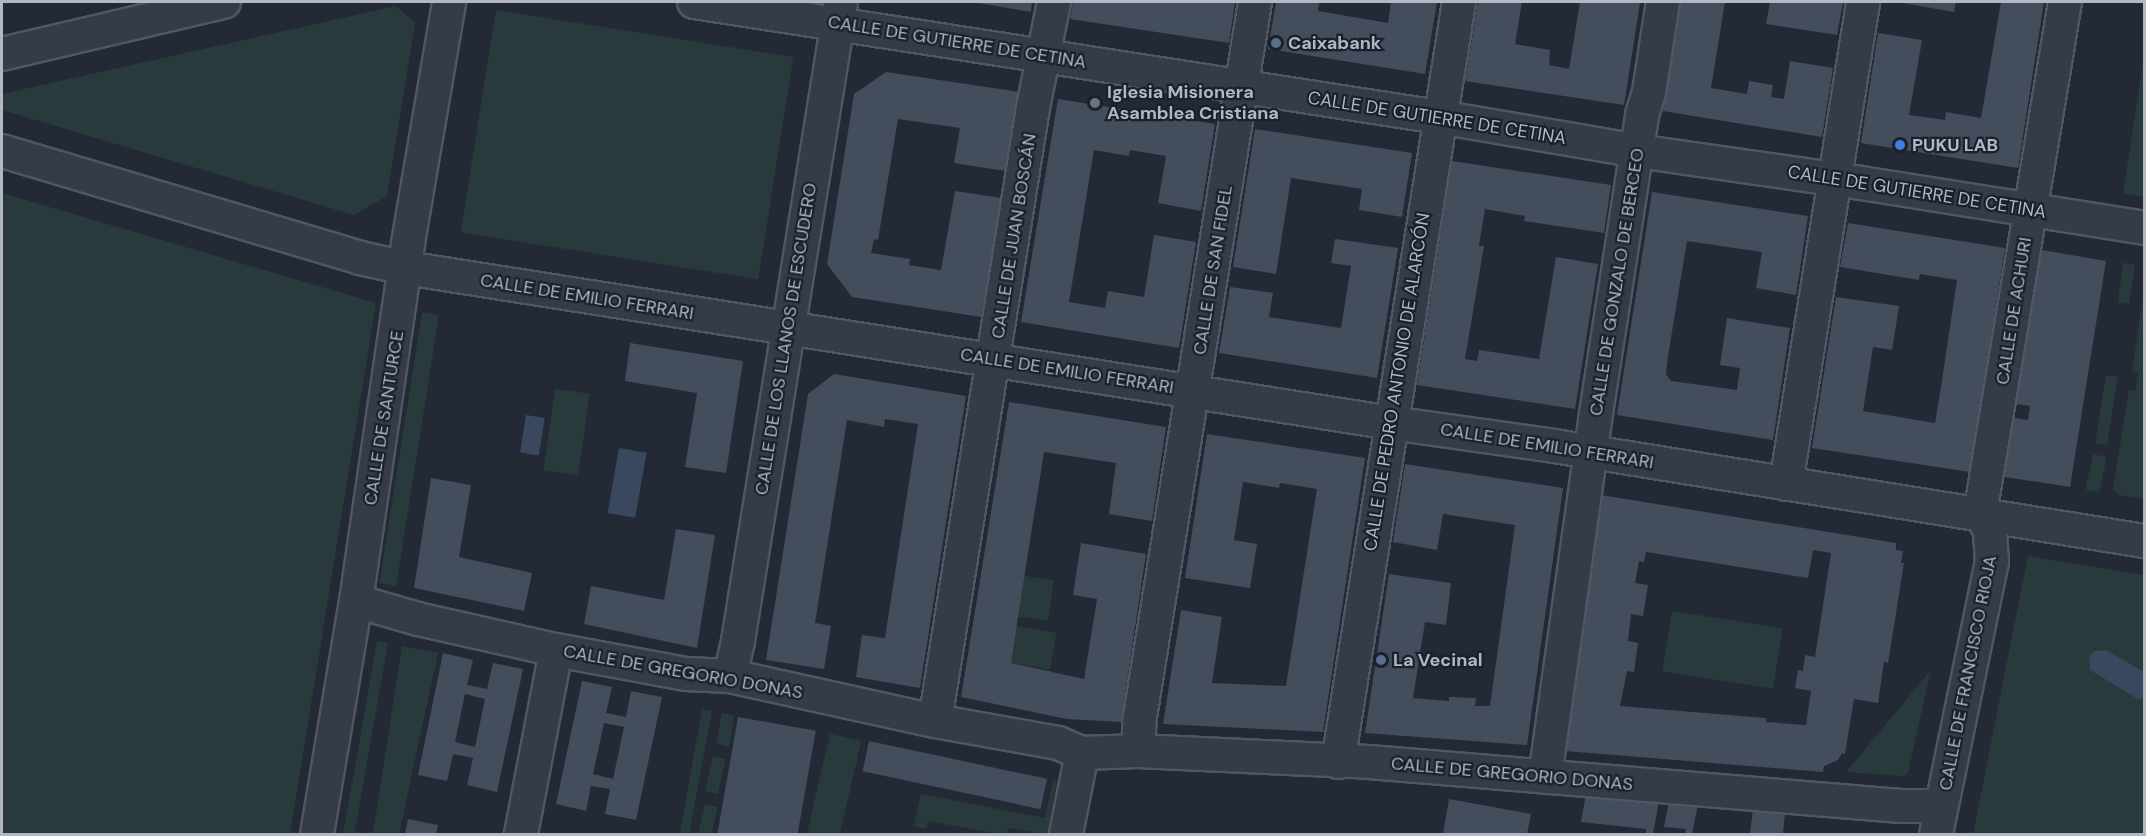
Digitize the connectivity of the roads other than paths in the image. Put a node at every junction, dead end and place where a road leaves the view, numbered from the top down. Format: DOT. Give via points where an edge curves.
graph roads {
  1 [pos="224,2"];
  2 [pos="449,2"];
  3 [pos="693,2"];
  4 [pos="1054,2"];
  5 [pos="1254,2"];
  6 [pos="1459,2"];
  7 [pos="1663,2"];
  8 [pos="1863,2"];
  9 [pos="2065,2"];
  10 [pos="839,12"];
  11 [pos="2,54"];
  12 [pos="1045,56"];
  13 [pos="1243,87"];
  14 [pos="1439,117"];
  15 [pos="2,151"];
  16 [pos="1637,152"];
  17 [pos="1837,180"];
  18 [pos="2030,209"];
  19 [pos="2145,228"];
  20 [pos="406,268"];
  21 [pos="789,326"];
  22 [pos="995,359"];
  23 [pos="1193,391"];
  24 [pos="1391,423"];
  25 [pos="1591,452"];
  26 [pos="1786,484"];
  27 [pos="1980,514"];
  28 [pos="2145,541"];
  29 [pos="356,601"];
  30 [pos="556,650"];
  31 [pos="730,676"];
  32 [pos="935,720"];
  33 [pos="1138,751"];
  34 [pos="1082,753"];
  35 [pos="1338,762"];
  36 [pos="1545,777"];
  37 [pos="1938,820"];
  38 [pos="317,834"];
  39 [pos="521,834"];
  40 [pos="1066,834"];
  1 -- 11 [label="street"];
  2 -- 20 [label="street, CALLE DE SANTURCE"];
  3 -- 10 [label="street, CALLE DE GUTIERRE DE CETINA"];
  4 -- 12 [label="street, CALLE DE JUAN BOSCÁN"];
  5 -- 13 [label="street, CALLE DE SAN FIDEL"];
  6 -- 14 [label="street, CALLE DE PEDRO ANTONIO DE ALARCÓN"];
  7 -- 16 [label="street, CALLE DE GONZALO DE BERCEO"];
  8 -- 17 [label="street"];
  9 -- 18 [label="street, CALLE DE ACHURI"];
  10 -- 12 [label="street, CALLE DE GUTIERRE DE CETINA"];
  10 -- 21 [label="street, CALLE DE LOS LLANOS DE ESCUDERO"];
  12 -- 13 [label="street, CALLE DE GUTIERRE DE CETINA"];
  12 -- 22 [label="street, CALLE DE JUAN BOSCÁN" via="1033,108"];
  13 -- 14 [label="street, CALLE DE GUTIERRE DE CETINA"];
  13 -- 23 [label="street, CALLE DE SAN FIDEL"];
  14 -- 16 [label="street, CALLE DE GUTIERRE DE CETINA"];
  14 -- 24 [label="street, CALLE DE PEDRO ANTONIO DE ALARCÓN"];
  15 -- 20 [label="street, CALLE DE EMILIO FERRARI" via="360,258"];
  16 -- 17 [label="street, CALLE DE GUTIERRE DE CETINA"];
  16 -- 25 [label="street, CALLE DE GONZALO DE BERCEO"];
  17 -- 18 [label="street, CALLE DE GUTIERRE DE CETINA"];
  17 -- 26 [label="street" via="1825,230"];
  18 -- 19 [label="street, CALLE DE GUTIERRE DE CETINA"];
  18 -- 27 [label="street, CALLE DE ACHURI"];
  20 -- 21 [label="street, CALLE DE EMILIO FERRARI"];
  20 -- 29 [label="street, CALLE DE SANTURCE"];
  21 -- 22 [label="street, CALLE DE EMILIO FERRARI"];
  21 -- 31 [label="street, CALLE DE LOS LLANOS DE ESCUDERO"];
  22 -- 23 [label="street, CALLE DE EMILIO FERRARI"];
  22 -- 32 [label="street, CALLE DE JUAN BOSCÁN"];
  23 -- 24 [label="street, CALLE DE EMILIO FERRARI"];
  23 -- 33 [label="street, CALLE DE SAN FIDEL" via="1140,717"];
  24 -- 25 [label="street, CALLE DE EMILIO FERRARI"];
  24 -- 35 [label="street, CALLE DE PEDRO ANTONIO DE ALARCÓN"];
  25 -- 26 [label="street, CALLE DE EMILIO FERRARI"];
  25 -- 36 [label="street, CALLE DE GONZALO DE BERCEO"];
  26 -- 27 [label="street, CALLE DE EMILIO FERRARI"];
  27 -- 28 [label="street, CALLE DE EMILIO FERRARI"];
  27 -- 37 [label="street, CALLE DE FRANCISCO RIOJA" via="1990,530 1992,562"];
  29 -- 30 [label="street, CALLE DE GREGORIO DONAS"];
  29 -- 38 [label="street, CALLE DE SANTURCE"];
  30 -- 31 [label="street, CALLE DE GREGORIO DONAS" via="686,674"];
  30 -- 39 [label="street"];
  31 -- 32 [label="street, CALLE DE GREGORIO DONAS"];
  32 -- 34 [label="street, CALLE DE GREGORIO DONAS" via="1058,743"];
  33 -- 34 [label="street, CALLE DE GREGORIO DONAS"];
  33 -- 35 [label="street, CALLE DE GREGORIO DONAS"];
  34 -- 40 [label="street"];
  35 -- 36 [label="street, CALLE DE GREGORIO DONAS"];
  36 -- 37 [label="street, CALLE DE GREGORIO DONAS" via="1901,806"];
}
